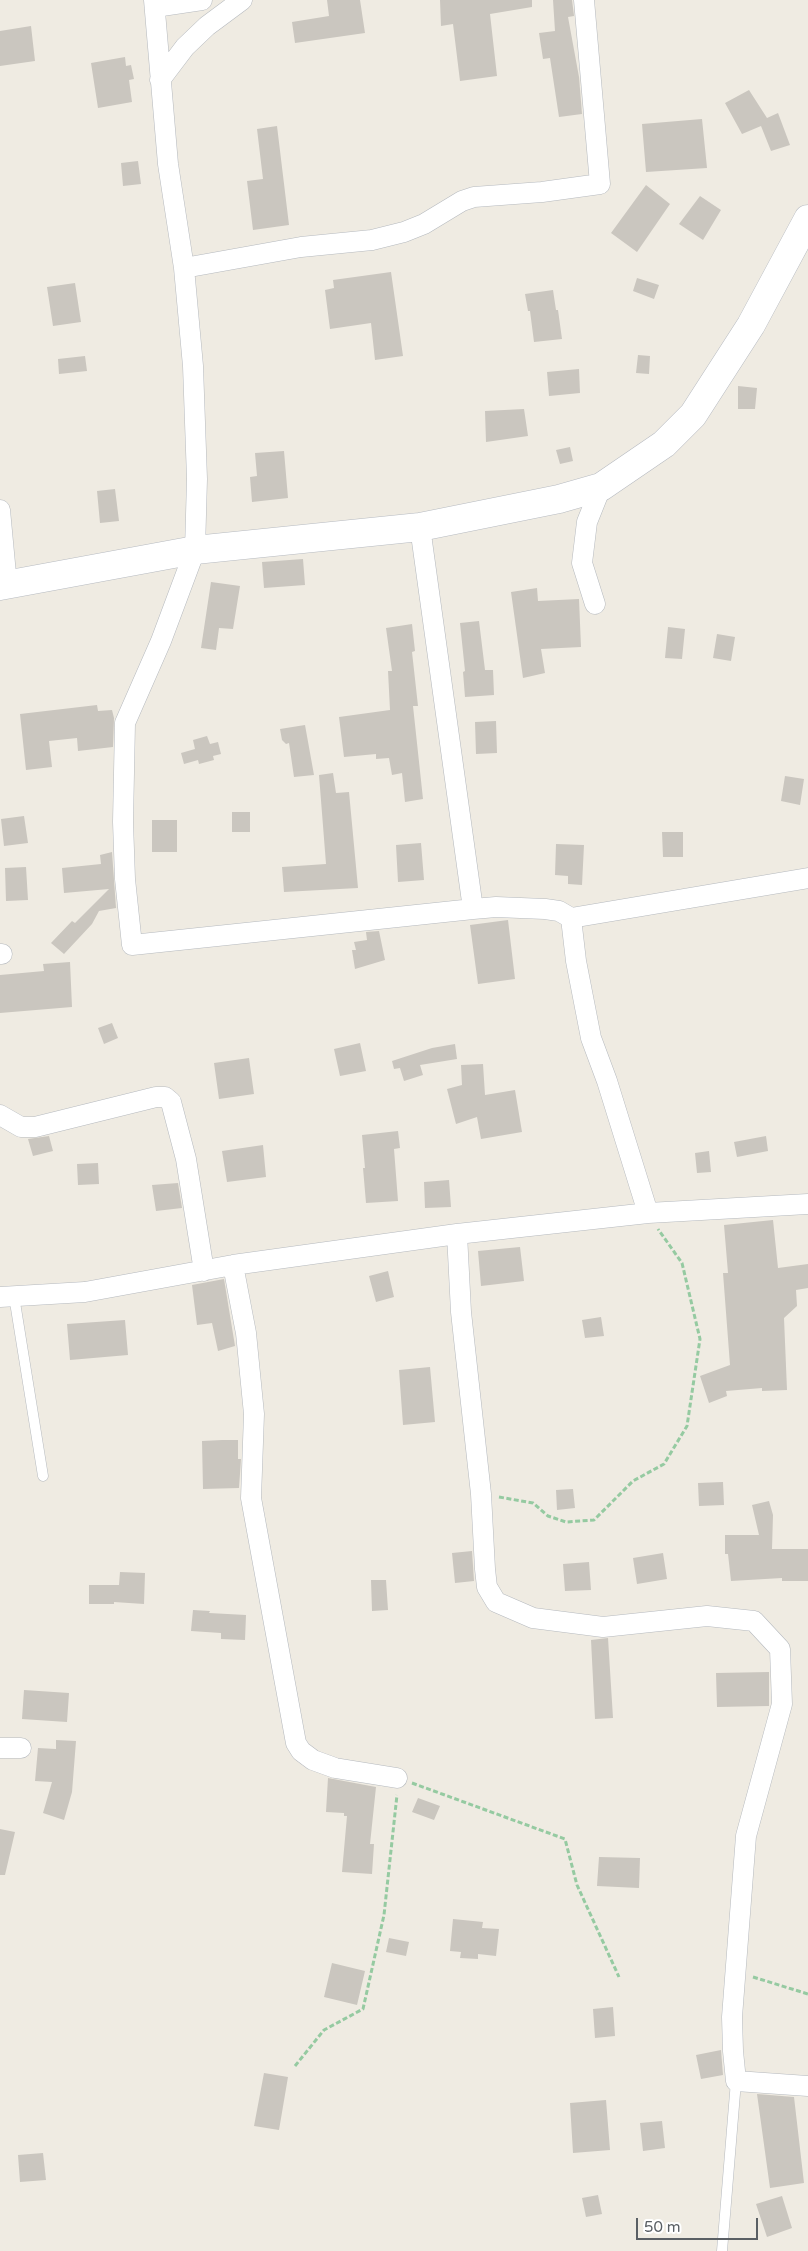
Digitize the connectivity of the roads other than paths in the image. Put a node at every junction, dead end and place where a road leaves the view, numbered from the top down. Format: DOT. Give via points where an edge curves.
graph roads {
  1 [pos="202,0"];
  2 [pos="242,0"];
  3 [pos="584,0"];
  4 [pos="155,4"];
  5 [pos="160,80"];
  6 [pos="808,219"];
  7 [pos="184,268"];
  8 [pos="601,487"];
  9 [pos="0,510"];
  10 [pos="420,527"];
  11 [pos="195,550"];
  12 [pos="3,585"];
  13 [pos="595,604"];
  14 [pos="808,878"];
  15 [pos="474,909"];
  16 [pos="571,918"];
  17 [pos="0,1115"];
  18 [pos="808,1204"];
  19 [pos="648,1213"];
  20 [pos="457,1234"];
  21 [pos="233,1265"];
  22 [pos="204,1271"];
  23 [pos="7,1297"];
  24 [pos="43,1476"];
  25 [pos="0,1748"];
  26 [pos="21,1748"];
  27 [pos="396,1778"];
  28 [pos="736,2081"];
  29 [pos="808,2086"];
  30 [pos="722,2251"];
  1 -- 4 [label="street"];
  2 -- 5 [label="street" via="207,26"];
  3 -- 7 [label="street" via="600,184 474,197 424,224 372,240 301,247"];
  4 -- 5 [label="street"];
  5 -- 7 [label="street" via="168,164"];
  6 -- 8 [label="main road" via="751,325 693,415 664,444"];
  7 -- 11 [label="street" via="194,375"];
  8 -- 10 [label="main road" via="559,499"];
  8 -- 13 [label="street" via="587,522 582,563"];
  9 -- 12 [label="street"];
  10 -- 11 [label="main road"];
  10 -- 15 [label="street"];
  11 -- 12 [label="main road"];
  11 -- 15 [label="street" via="162,641 126,723 123,822 132,945"];
  14 -- 16 [label="street"];
  15 -- 16 [label="street" via="545,909"];
  16 -- 19 [label="street" via="591,1038"];
  17 -- 22 [label="street" via="20,1127 35,1127 165,1097 171,1102 186,1159"];
  18 -- 19 [label="street"];
  19 -- 20 [label="street"];
  20 -- 21 [label="street"];
  20 -- 28 [label="street" via="461,1312 481,1494 487,1587 496,1602 533,1618 603,1627 706,1616 754,1621 780,1649 782,1704 746,1836 732,2017"];
  21 -- 22 [label="street"];
  21 -- 27 [label="street" via="246,1333 254,1414 251,1498 296,1743 313,1760 327,1766"];
  22 -- 23 [label="street" via="85,1292"];
  23 -- 24 [label="lane"];
  25 -- 26 [label="street"];
  28 -- 29 [label="street"];
  28 -- 30 [label="lane"];
}
